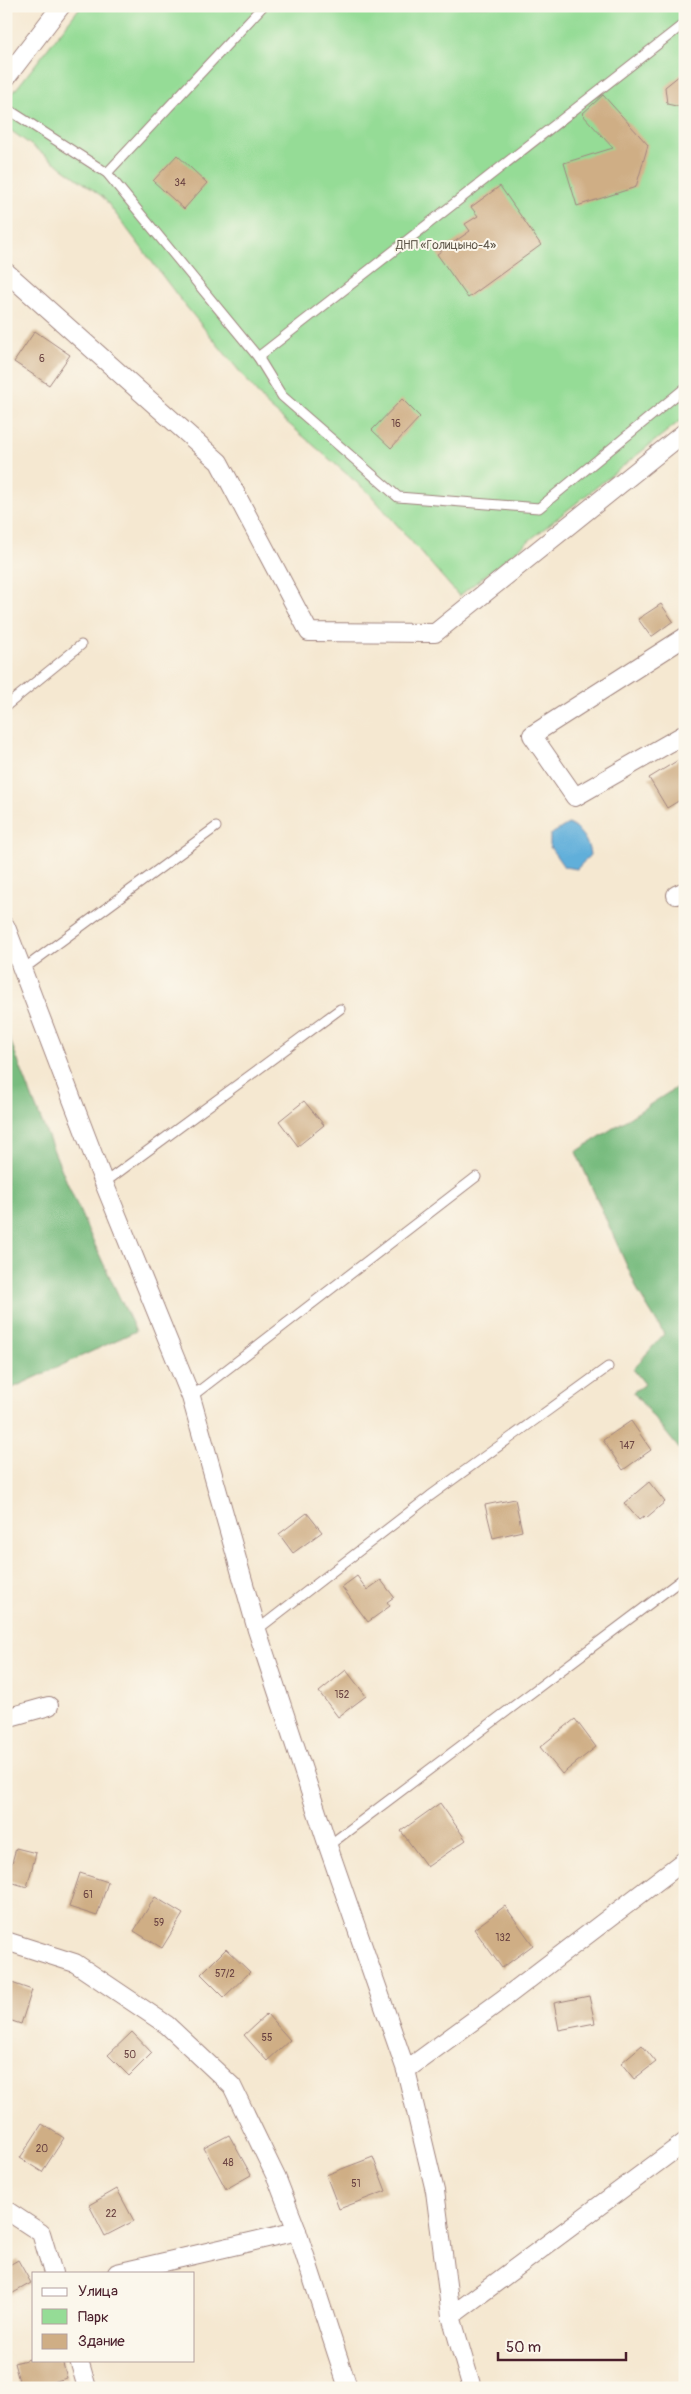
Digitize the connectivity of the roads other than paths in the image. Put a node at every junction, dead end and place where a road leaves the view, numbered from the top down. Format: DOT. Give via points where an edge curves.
graph roads {
  1 [pos="61,6"];
  2 [pos="264,6"];
  3 [pos="685,23"];
  4 [pos="6,78"];
  5 [pos="9,110"];
  6 [pos="107,174"];
  7 [pos="6,272"];
  8 [pos="258,358"];
  9 [pos="685,388"];
  10 [pos="685,432"];
  11 [pos="685,637"];
  12 [pos="81,646"];
  13 [pos="6,706"];
  14 [pos="685,734"];
  15 [pos="216,827"];
  16 [pos="6,927"];
  17 [pos="22,970"];
  18 [pos="340,1009"];
  19 [pos="476,1177"];
  20 [pos="104,1183"];
  21 [pos="608,1367"];
  22 [pos="191,1397"];
  23 [pos="685,1577"];
  24 [pos="257,1630"];
  25 [pos="49,1706"];
  26 [pos="6,1718"];
  27 [pos="328,1846"];
  28 [pos="685,1860"];
  29 [pos="6,1941"];
  30 [pos="406,2070"];
  31 [pos="685,2142"];
  32 [pos="6,2210"];
  33 [pos="297,2230"];
  34 [pos="53,2272"];
  35 [pos="122,2272"];
  36 [pos="451,2316"];
  37 [pos="80,2362"];
  38 [pos="87,2388"];
  39 [pos="348,2388"];
  40 [pos="472,2388"];
  1 -- 4 [label="street"];
  2 -- 6 [label="lane"];
  3 -- 8 [label="lane"];
  5 -- 6 [label="lane"];
  6 -- 8 [label="lane"];
  7 -- 10 [label="street" via="219,462 309,632 434,633"];
  8 -- 9 [label="lane" via="282,396 398,497 538,508"];
  11 -- 14 [label="street" via="532,735 575,797"];
  12 -- 13 [label="lane"];
  15 -- 17 [label="lane"];
  16 -- 17 [label="street"];
  17 -- 20 [label="street"];
  18 -- 20 [label="lane"];
  19 -- 22 [label="lane"];
  20 -- 22 [label="street"];
  21 -- 24 [label="lane" via="430,1496"];
  22 -- 24 [label="street"];
  23 -- 27 [label="lane"];
  24 -- 27 [label="street"];
  25 -- 26 [label="street"];
  27 -- 30 [label="street"];
  28 -- 30 [label="street"];
  29 -- 33 [label="street" via="75,1963 167,2025 232,2086 277,2179"];
  30 -- 36 [label="street" via="435,2192"];
  31 -- 36 [label="street"];
  32 -- 34 [label="street" via="41,2233"];
  33 -- 35 [label="street"];
  33 -- 39 [label="street"];
  36 -- 40 [label="street"];
  37 -- 38 [label="street"];
}
